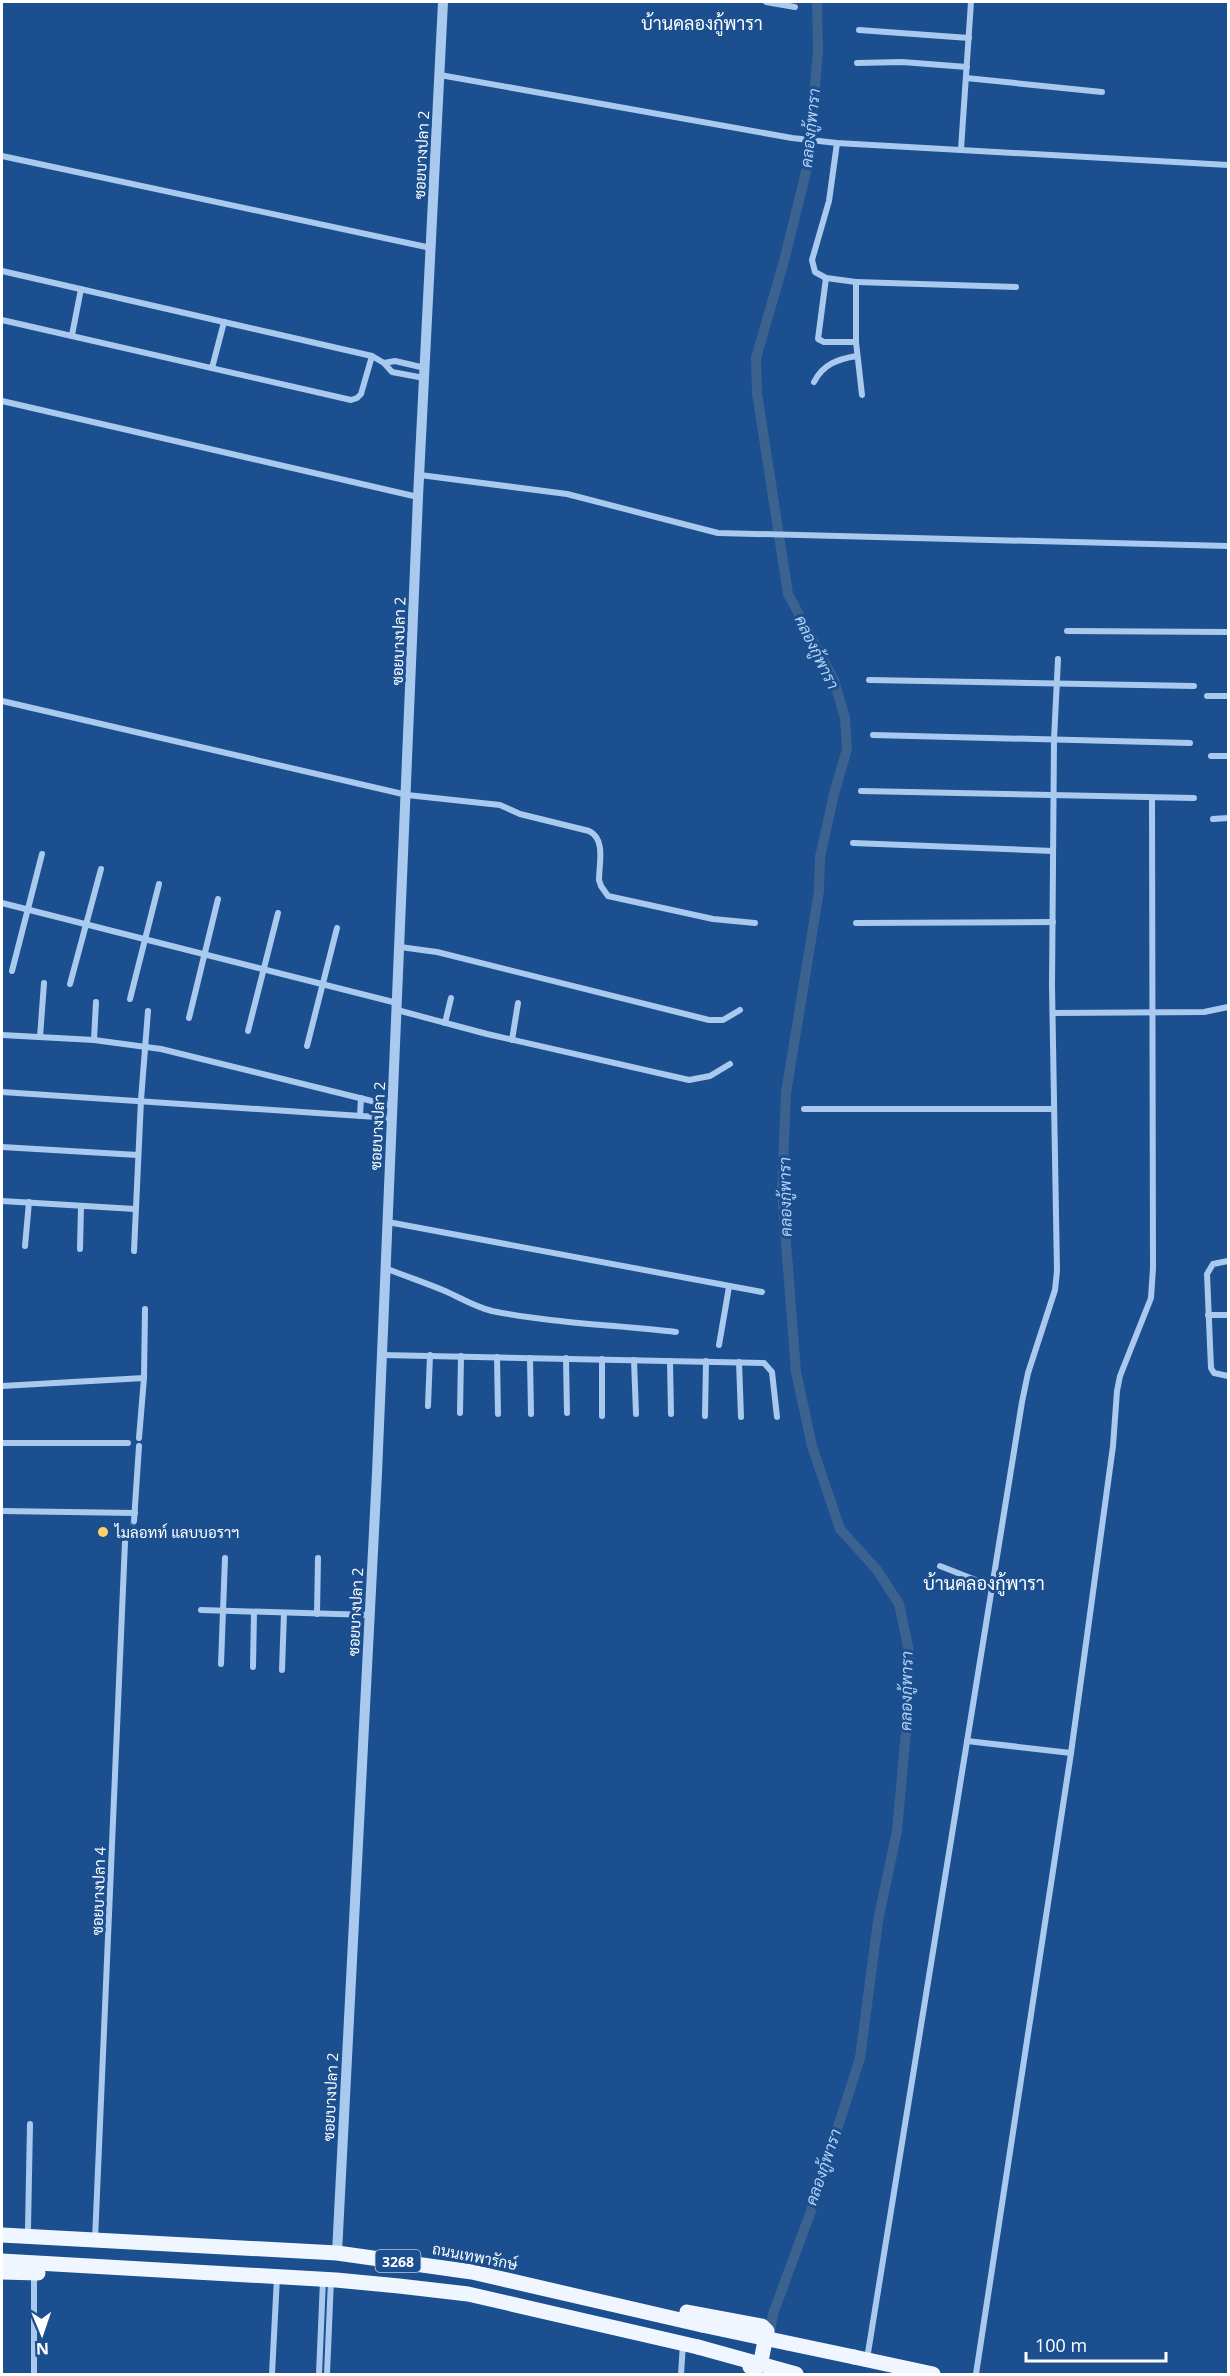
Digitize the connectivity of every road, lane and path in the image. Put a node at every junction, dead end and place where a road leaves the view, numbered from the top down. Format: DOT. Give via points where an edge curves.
graph roads {
  1 [pos="443,2"];
  2 [pos="766,2"];
  3 [pos="971,2"];
  4 [pos="795,7"];
  5 [pos="859,30"];
  6 [pos="969,38"];
  7 [pos="857,63"];
  8 [pos="967,67"];
  9 [pos="440,75"];
  10 [pos="966,78"];
  11 [pos="1102,92"];
  12 [pos="837,142"];
  13 [pos="961,149"];
  14 [pos="2,156"];
  15 [pos="1228,165"];
  16 [pos="431,248"];
  17 [pos="2,271"];
  18 [pos="826,278"];
  19 [pos="856,282"];
  20 [pos="1016,287"];
  21 [pos="81,290"];
  22 [pos="2,320"];
  23 [pos="224,322"];
  24 [pos="72,335"];
  25 [pos="856,342"];
  26 [pos="372,356"];
  27 [pos="857,356"];
  28 [pos="384,363"];
  29 [pos="212,368"];
  30 [pos="425,373"];
  31 [pos="814,382"];
  32 [pos="862,394"];
  33 [pos="2,401"];
  34 [pos="420,475"];
  35 [pos="418,497"];
  36 [pos="1228,546"];
  37 [pos="1067,631"];
  38 [pos="1228,632"];
  39 [pos="1058,659"];
  40 [pos="869,680"];
  41 [pos="1056,683"];
  42 [pos="1194,686"];
  43 [pos="1207,696"];
  44 [pos="1228,696"];
  45 [pos="2,701"];
  46 [pos="873,735"];
  47 [pos="1054,740"];
  48 [pos="1190,743"];
  49 [pos="1210,756"];
  50 [pos="1228,756"];
  51 [pos="861,791"];
  52 [pos="407,795"];
  53 [pos="1055,795"];
  54 [pos="1152,798"];
  55 [pos="1194,798"];
  56 [pos="1228,818"];
  57 [pos="1213,819"];
  58 [pos="853,843"];
  59 [pos="1053,851"];
  60 [pos="42,854"];
  61 [pos="101,869"];
  62 [pos="159,884"];
  63 [pos="218,899"];
  64 [pos="2,903"];
  65 [pos="27,909"];
  66 [pos="278,913"];
  67 [pos="1053,922"];
  68 [pos="755,923"];
  69 [pos="856,923"];
  70 [pos="85,924"];
  71 [pos="337,928"];
  72 [pos="145,939"];
  73 [pos="400,946"];
  74 [pos="204,954"];
  75 [pos="263,969"];
  76 [pos="12,971"];
  77 [pos="44,983"];
  78 [pos="70,984"];
  79 [pos="322,984"];
  80 [pos="451,998"];
  81 [pos="130,999"];
  82 [pos="96,1002"];
  83 [pos="518,1003"];
  84 [pos="397,1007"];
  85 [pos="1228,1007"];
  86 [pos="740,1010"];
  87 [pos="148,1011"];
  88 [pos="1054,1013"];
  89 [pos="1151,1013"];
  90 [pos="189,1018"];
  91 [pos="445,1023"];
  92 [pos="248,1031"];
  93 [pos="2,1035"];
  94 [pos="40,1036"];
  95 [pos="94,1040"];
  96 [pos="512,1040"];
  97 [pos="307,1046"];
  98 [pos="146,1047"];
  99 [pos="730,1064"];
  100 [pos="2,1092"];
  101 [pos="361,1098"];
  102 [pos="141,1100"];
  103 [pos="392,1106"];
  104 [pos="804,1109"];
  105 [pos="1054,1109"];
  106 [pos="360,1116"];
  107 [pos="392,1118"];
  108 [pos="2,1147"];
  109 [pos="138,1155"];
  110 [pos="2,1201"];
  111 [pos="28,1202"];
  112 [pos="81,1206"];
  113 [pos="135,1209"];
  114 [pos="388,1222"];
  115 [pos="25,1246"];
  116 [pos="80,1249"];
  117 [pos="134,1251"];
  118 [pos="1228,1260"];
  119 [pos="385,1268"];
  120 [pos="729,1287"];
  121 [pos="762,1292"];
  122 [pos="145,1309"];
  123 [pos="1208,1315"];
  124 [pos="1228,1315"];
  125 [pos="676,1332"];
  126 [pos="718,1345"];
  127 [pos="382,1355"];
  128 [pos="429,1355"];
  129 [pos="461,1356"];
  130 [pos="497,1357"];
  131 [pos="530,1358"];
  132 [pos="566,1358"];
  133 [pos="602,1359"];
  134 [pos="634,1360"];
  135 [pos="670,1360"];
  136 [pos="706,1361"];
  137 [pos="739,1362"];
  138 [pos="1228,1376"];
  139 [pos="144,1378"];
  140 [pos="2,1386"];
  141 [pos="428,1406"];
  142 [pos="460,1413"];
  143 [pos="567,1413"];
  144 [pos="498,1414"];
  145 [pos="531,1414"];
  146 [pos="636,1414"];
  147 [pos="671,1414"];
  148 [pos="602,1416"];
  149 [pos="705,1416"];
  150 [pos="741,1417"];
  151 [pos="777,1417"];
  152 [pos="139,1438"];
  153 [pos="2,1443"];
  154 [pos="128,1443"];
  155 [pos="139,1446"];
  156 [pos="2,1511"];
  157 [pos="135,1513"];
  158 [pos="134,1521"];
  159 [pos="126,1542"];
  160 [pos="225,1557"];
  161 [pos="318,1558"];
  162 [pos="940,1566"];
  163 [pos="991,1586"];
  164 [pos="201,1610"];
  165 [pos="224,1610"];
  166 [pos="254,1612"];
  167 [pos="284,1612"];
  168 [pos="317,1614"];
  169 [pos="370,1615"];
  170 [pos="221,1664"];
  171 [pos="253,1667"];
  172 [pos="282,1670"];
  173 [pos="967,1741"];
  174 [pos="1071,1753"];
  175 [pos="30,2124"];
  176 [pos="2,2225"];
  177 [pos="28,2228"];
  178 [pos="2,2235"];
  179 [pos="92,2241"];
  180 [pos="337,2253"];
  181 [pos="2,2261"];
  182 [pos="98,2267"];
  183 [pos="2,2272"];
  184 [pos="34,2272"];
  185 [pos="277,2277"];
  186 [pos="327,2279"];
  187 [pos="678,2319"];
  188 [pos="689,2345"];
  189 [pos="860,2359"];
  190 [pos="34,2374"];
  191 [pos="272,2374"];
  192 [pos="319,2374"];
  193 [pos="327,2374"];
  194 [pos="681,2374"];
  195 [pos="796,2374"];
  196 [pos="933,2374"];
  197 [pos="976,2374"];
  1 -- 9 [label="street, ซอยบางปลา 2"];
  2 -- 4 [label="street"];
  3 -- 6 [label="street"];
  5 -- 6 [label="street"];
  6 -- 8 [label="street"];
  7 -- 8 [label="street"];
  8 -- 10 [label="street"];
  9 -- 12 [label="street" via="792,138"];
  9 -- 16 [label="street, ซอยบางปลา 2"];
  10 -- 11 [label="street"];
  10 -- 13 [label="street"];
  12 -- 13 [label="street"];
  12 -- 18 [label="street" via="829,201 812,260 815,272"];
  13 -- 15 [label="street"];
  14 -- 16 [label="street"];
  16 -- 30 [label="street, ซอยบางปลา 2"];
  17 -- 21 [label="street"];
  18 -- 19 [label="street"];
  18 -- 25 [label="street" via="818,339"];
  19 -- 20 [label="street"];
  19 -- 25 [label="street"];
  21 -- 23 [label="street"];
  21 -- 24 [label="street"];
  22 -- 24 [label="street"];
  23 -- 26 [label="street"];
  23 -- 29 [label="street"];
  24 -- 29 [label="street"];
  25 -- 27 [label="street"];
  26 -- 28 [label="street"];
  26 -- 29 [label="street" via="361,394 351,400"];
  27 -- 31 [label="street" via="832,362"];
  27 -- 32 [label="street"];
  28 -- 30 [label="street" via="395,361"];
  28 -- 30 [label="street" via="392,372"];
  30 -- 34 [label="street, ซอยบางปลา 2"];
  33 -- 35 [label="street"];
  34 -- 35 [label="street, ซอยบางปลา 2"];
  34 -- 36 [label="street" via="567,494 718,533"];
  35 -- 52 [label="street, ซอยบางปลา 2"];
  37 -- 38 [label="street"];
  39 -- 41 [label="street"];
  40 -- 41 [label="street"];
  41 -- 42 [label="street"];
  41 -- 47 [label="street"];
  43 -- 44 [label="street"];
  45 -- 52 [label="street"];
  46 -- 47 [label="street"];
  47 -- 48 [label="street"];
  47 -- 53 [label="street"];
  49 -- 50 [label="street"];
  51 -- 53 [label="street"];
  52 -- 68 [label="street" via="500,805 520,814 589,831 599,841 599,880 608,896"];
  52 -- 73 [label="street, ซอยบางปลา 2"];
  53 -- 54 [label="street"];
  53 -- 59 [label="street"];
  54 -- 55 [label="street"];
  54 -- 89 [label="street"];
  56 -- 57 [label="street"];
  58 -- 59 [label="street"];
  59 -- 67 [label="street"];
  60 -- 65 [label="street"];
  61 -- 70 [label="street"];
  62 -- 72 [label="street"];
  63 -- 74 [label="street"];
  64 -- 65 [label="street"];
  65 -- 70 [label="street"];
  65 -- 76 [label="street"];
  66 -- 75 [label="street"];
  67 -- 69 [label="street"];
  67 -- 88 [label="street"];
  70 -- 72 [label="street"];
  70 -- 78 [label="street"];
  71 -- 79 [label="street"];
  72 -- 74 [label="street"];
  72 -- 81 [label="street"];
  73 -- 84 [label="street, ซอยบางปลา 2"];
  73 -- 86 [label="street" via="709,1020 723,1020"];
  74 -- 75 [label="street"];
  74 -- 90 [label="street"];
  75 -- 79 [label="street"];
  75 -- 92 [label="street"];
  77 -- 94 [label="street"];
  79 -- 84 [label="street"];
  79 -- 97 [label="street"];
  80 -- 91 [label="street"];
  82 -- 95 [label="street"];
  83 -- 96 [label="street"];
  84 -- 91 [label="street"];
  84 -- 103 [label="street, ซอยบางปลา 2"];
  85 -- 89 [label="street" via="1204,1012"];
  87 -- 98 [label="street"];
  88 -- 89 [label="street"];
  88 -- 105 [label="street"];
  89 -- 174 [label="street" via="1151,1298 1117,1391"];
  91 -- 96 [label="street"];
  93 -- 94 [label="street"];
  94 -- 95 [label="street"];
  95 -- 98 [label="street"];
  96 -- 99 [label="street" via="689,1080 710,1076"];
  98 -- 101 [label="street"];
  98 -- 102 [label="street"];
  100 -- 102 [label="street"];
  101 -- 103 [label="street"];
  101 -- 106 [label="street"];
  102 -- 106 [label="street"];
  102 -- 109 [label="street"];
  103 -- 107 [label="street, ซอยบางปลา 2"];
  104 -- 105 [label="street"];
  105 -- 163 [label="street" via="1056,1279 1028,1373"];
  106 -- 107 [label="street"];
  107 -- 114 [label="street, ซอยบางปลา 2"];
  108 -- 109 [label="street"];
  109 -- 113 [label="street"];
  110 -- 111 [label="street"];
  111 -- 112 [label="street"];
  111 -- 115 [label="street"];
  112 -- 113 [label="street"];
  112 -- 116 [label="street"];
  113 -- 117 [label="street"];
  114 -- 119 [label="street, ซอยบางปลา 2"];
  114 -- 120 [label="street"];
  118 -- 123 [label="street" via="1210,1267 1207,1274"];
  119 -- 125 [label="street" via="491,1311"];
  119 -- 127 [label="street, ซอยบางปลา 2"];
  120 -- 121 [label="street"];
  120 -- 126 [label="street"];
  122 -- 139 [label="street"];
  123 -- 124 [label="street"];
  123 -- 138 [label="street" via="1211,1368 1214,1373"];
  127 -- 128 [label="street"];
  127 -- 169 [label="street, ซอยบางปลา 2"];
  128 -- 129 [label="street"];
  128 -- 141 [label="street"];
  129 -- 130 [label="street"];
  129 -- 142 [label="street"];
  130 -- 131 [label="street"];
  130 -- 144 [label="street"];
  131 -- 132 [label="street"];
  131 -- 145 [label="street"];
  132 -- 133 [label="street"];
  132 -- 143 [label="street"];
  133 -- 134 [label="street"];
  133 -- 148 [label="street"];
  134 -- 135 [label="street"];
  134 -- 146 [label="street"];
  135 -- 136 [label="street"];
  135 -- 147 [label="street"];
  136 -- 137 [label="street"];
  136 -- 149 [label="street"];
  137 -- 150 [label="street"];
  137 -- 151 [label="street" via="769,1366"];
  139 -- 140 [label="street"];
  139 -- 152 [label="street"];
  153 -- 154 [label="street"];
  155 -- 157 [label="street"];
  156 -- 157 [label="street"];
  157 -- 158 [label="street"];
  159 -- 179 [label="street, ซอยบางปลา 4"];
  160 -- 165 [label="street"];
  161 -- 168 [label="street"];
  162 -- 163 [label="street"];
  163 -- 173 [label="street"];
  164 -- 165 [label="street"];
  165 -- 166 [label="street"];
  165 -- 170 [label="street"];
  166 -- 167 [label="street"];
  166 -- 171 [label="street"];
  167 -- 168 [label="street"];
  167 -- 172 [label="street"];
  168 -- 169 [label="street"];
  169 -- 180 [label="street, ซอยบางปลา 2"];
  173 -- 174 [label="street"];
  173 -- 189 [label="street"];
  174 -- 197 [label="street"];
  175 -- 177 [label="street"];
  176 -- 177 [label="main road"];
  177 -- 179 [label="main road"];
  178 -- 179 [label="main road, ถนนเทพารักษ์ / 3268"];
  179 -- 180 [label="main road, ถนนเทพารักษ์ / 3268"];
  180 -- 187 [label="main road, ถนนเทพารักษ์ / 3268" via="472,2272"];
  181 -- 182 [label="main road, 3268"];
  182 -- 184 [label="main road"];
  182 -- 185 [label="main road, 3268"];
  183 -- 184 [label="main road"];
  184 -- 190 [label="street"];
  185 -- 186 [label="main road, 3268"];
  185 -- 191 [label="street"];
  186 -- 188 [label="main road, 3268" via="468,2294"];
  186 -- 192 [label="street"];
  186 -- 193 [label="street"];
  187 -- 188 [label="main road" via="679,2313 685,2311 762,2326 766,2331 761,2361 756,2368 695,2353"];
  187 -- 189 [label="main road, ถนนเทพารักษ์ / 3268, bridge"];
  188 -- 194 [label="street"];
  188 -- 195 [label="main road, 3268, bridge"];
  189 -- 196 [label="main road, ถนนเทพารักษ์ / 3268"];
}
